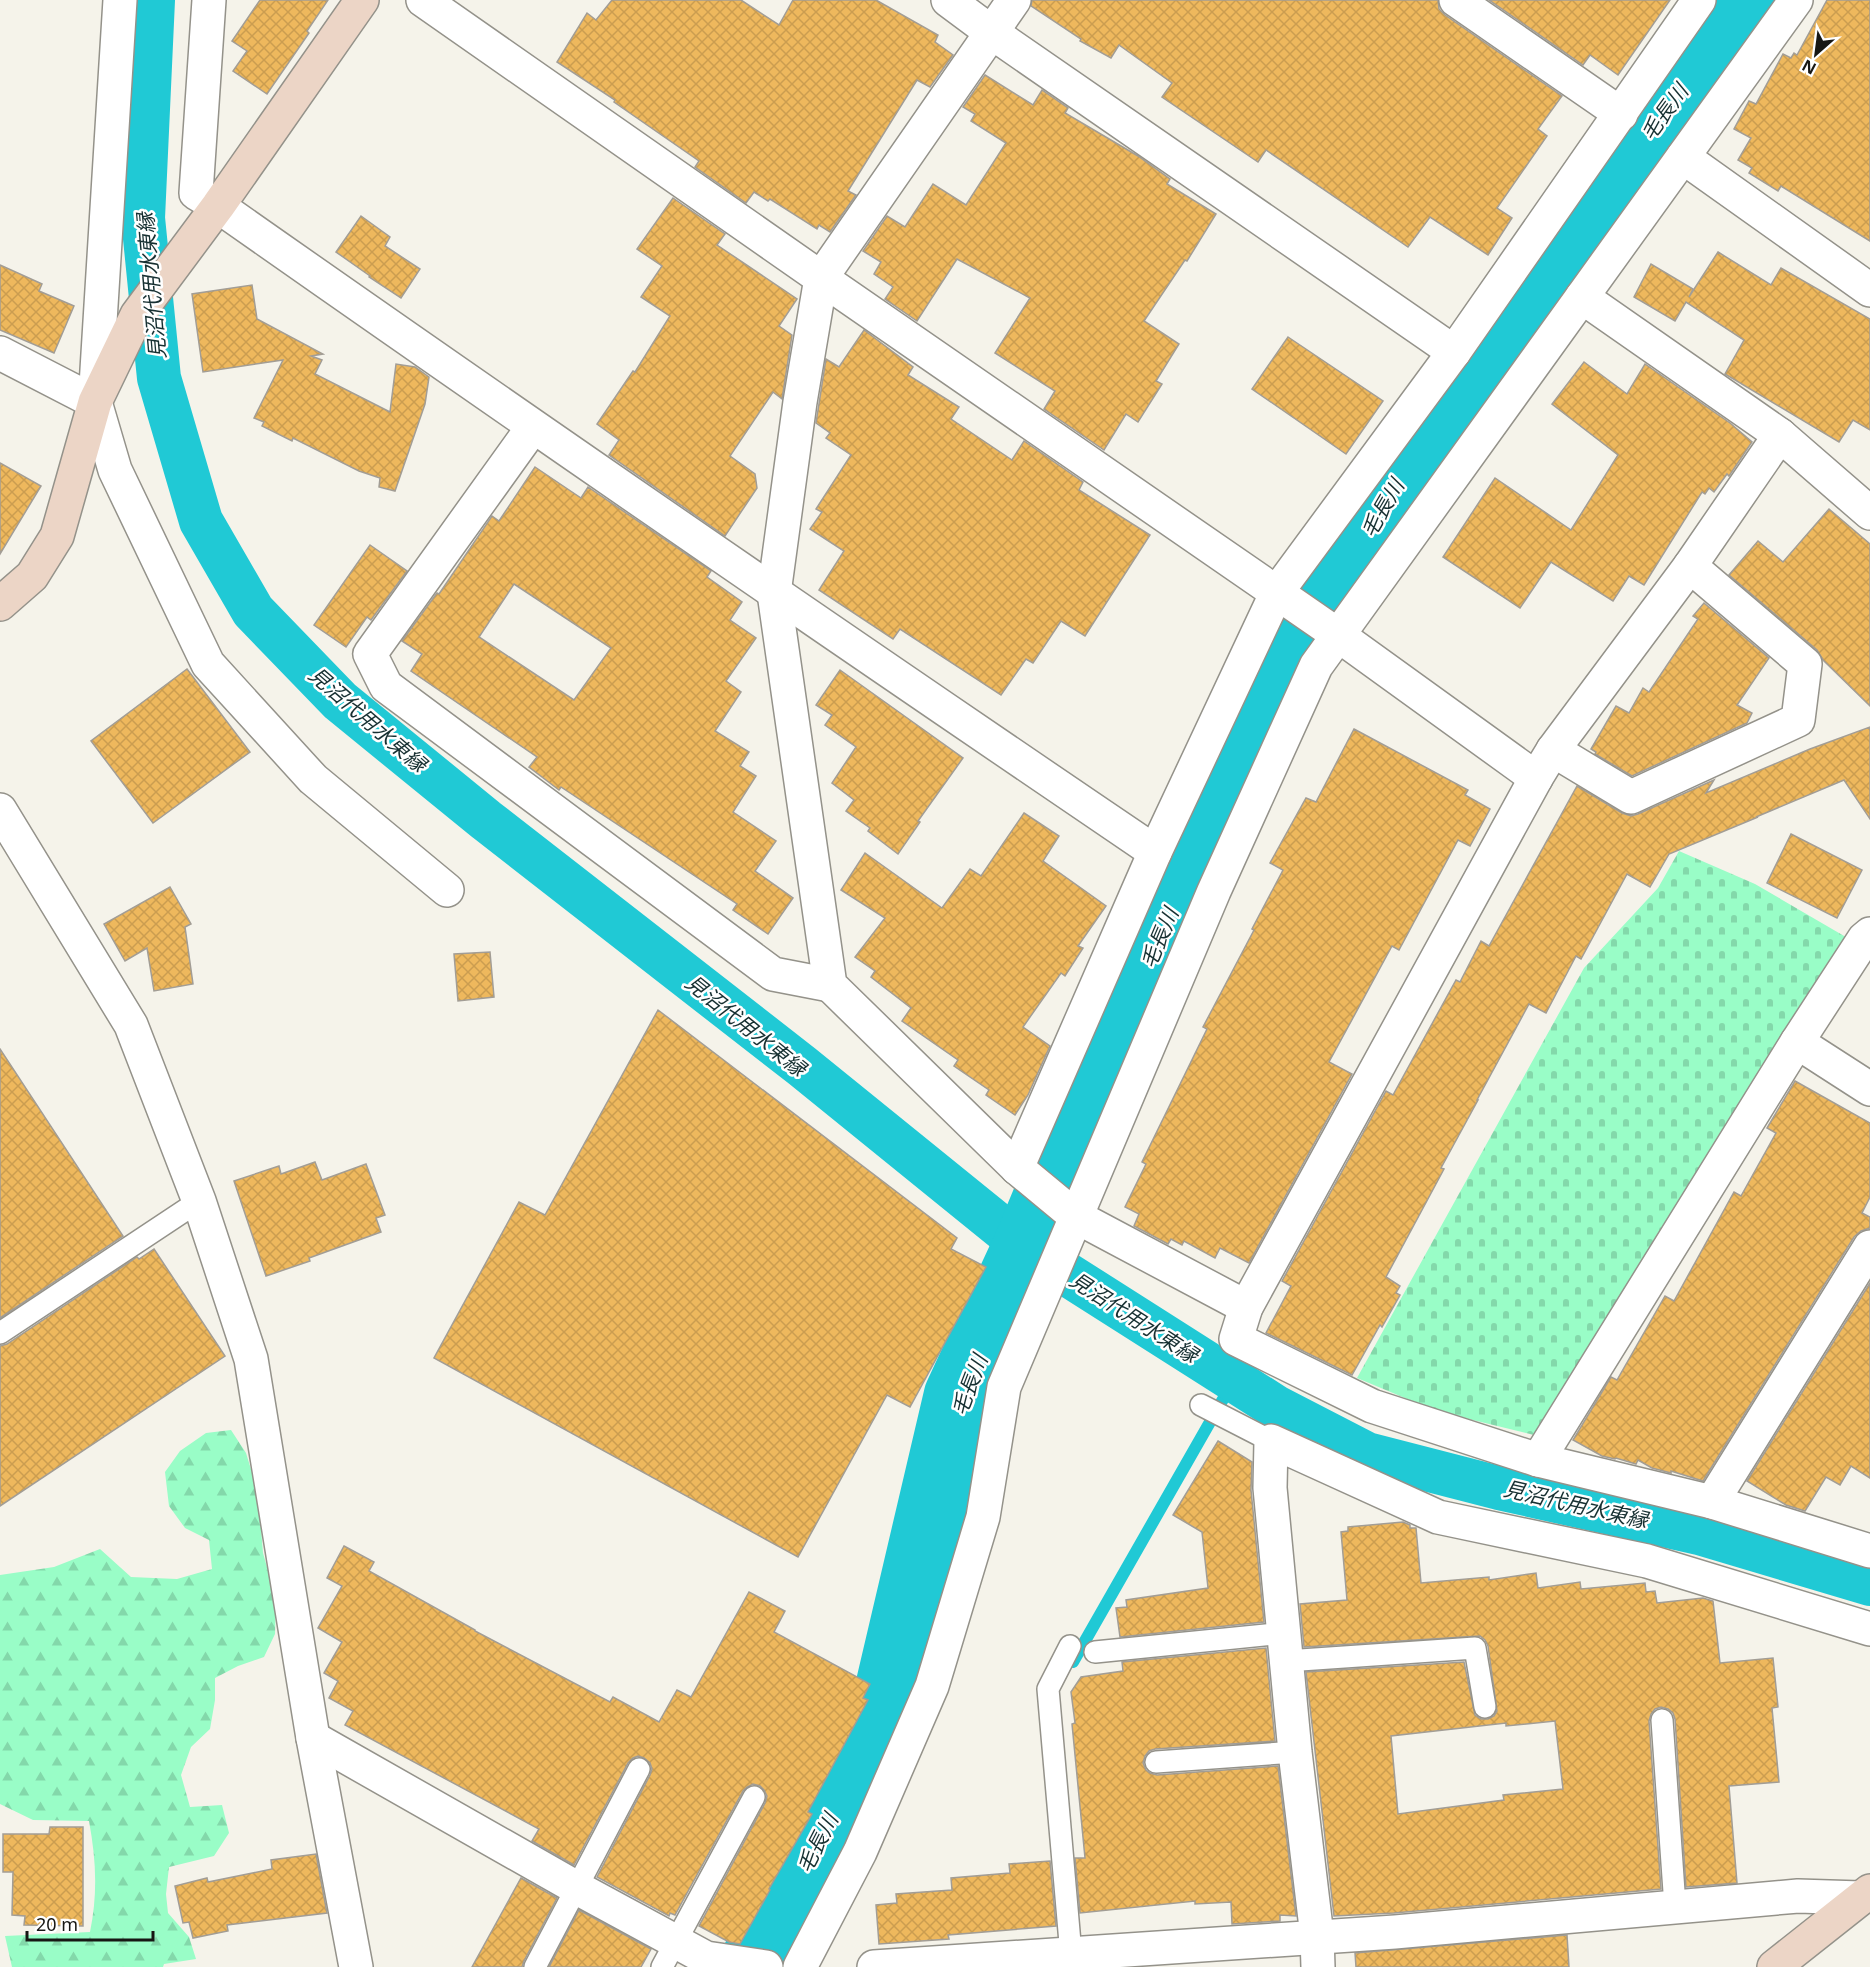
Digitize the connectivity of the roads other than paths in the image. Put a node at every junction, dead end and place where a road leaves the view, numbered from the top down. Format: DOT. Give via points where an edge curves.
graph roads {
  1 [pos="120,0"];
  2 [pos="209,0"];
  3 [pos="362,0"];
  4 [pos="423,0"];
  5 [pos="948,0"];
  6 [pos="1014,0"];
  7 [pos="1456,0"];
  8 [pos="1699,0"];
  9 [pos="1796,0"];
  10 [pos="991,32"];
  11 [pos="1621,114"];
  12 [pos="1683,156"];
  13 [pos="218,206"];
  14 [pos="821,278"];
  15 [pos="1870,290"];
  16 [pos="1582,297"];
  17 [pos="0,352"];
  18 [pos="1454,352"];
  19 [pos="95,402"];
  20 [pos="533,427"];
  21 [pos="1780,435"];
  22 [pos="1870,513"];
  23 [pos="1690,566"];
  24 [pos="1277,592"];
  25 [pos="774,593"];
  26 [pos="0,604"];
  27 [pos="1338,634"];
  28 [pos="1553,750"];
  29 [pos="1536,778"];
  30 [pos="0,810"];
  31 [pos="1155,852"];
  32 [pos="447,890"];
  33 [pos="1870,933"];
  34 [pos="830,985"];
  35 [pos="1797,1042"];
  36 [pos="1870,1089"];
  37 [pos="1017,1168"];
  38 [pos="199,1201"];
  39 [pos="1075,1216"];
  40 [pos="1870,1246"];
  41 [pos="1246,1307"];
  42 [pos="0,1333"];
  43 [pos="1201,1405"];
  44 [pos="1271,1441"];
  45 [pos="1538,1460"];
  46 [pos="1713,1502"];
  47 [pos="1870,1551"];
  48 [pos="1870,1629"];
  49 [pos="1070,1646"];
  50 [pos="1285,1647"];
  51 [pos="1095,1652"];
  52 [pos="1485,1707"];
  53 [pos="1662,1720"];
  54 [pos="314,1738"];
  55 [pos="1294,1752"];
  56 [pos="1156,1762"];
  57 [pos="639,1769"];
  58 [pos="754,1797"];
  59 [pos="577,1888"];
  60 [pos="1866,1894"];
  61 [pos="1674,1906"];
  62 [pos="1318,1951"];
  63 [pos="669,1954"];
  64 [pos="1071,1960"];
  65 [pos="911,1966"];
  66 [pos="356,1967"];
  67 [pos="535,1967"];
  68 [pos="766,1967"];
  69 [pos="800,1967"];
  70 [pos="874,1967"];
  71 [pos="1774,1967"];
  1 -- 19 [label="street"];
  2 -- 13 [label="street" via="196,193"];
  3 -- 13 [label="street"];
  4 -- 14 [label="street"];
  5 -- 10 [label="street"];
  6 -- 10 [label="street"];
  7 -- 11 [label="street"];
  8 -- 11 [label="street"];
  9 -- 12 [label="street"];
  10 -- 14 [label="street"];
  10 -- 18 [label="street"];
  11 -- 18 [label="street"];
  12 -- 15 [label="street"];
  12 -- 16 [label="street"];
  13 -- 19 [label="street" via="137,315"];
  13 -- 20 [label="street"];
  14 -- 24 [label="street"];
  14 -- 25 [label="street"];
  16 -- 21 [label="street"];
  16 -- 27 [label="street"];
  17 -- 19 [label="street"];
  18 -- 24 [label="street"];
  19 -- 26 [label="street" via="57,536 32,576"];
  19 -- 32 [label="street" via="115,470 208,664 314,779"];
  20 -- 25 [label="street"];
  20 -- 34 [label="street" via="370,654 386,686 773,974"];
  21 -- 22 [label="street"];
  21 -- 23 [label="street"];
  23 -- 28 [label="street"];
  23 -- 28 [label="street" via="1805,664 1798,720 1631,797"];
  24 -- 27 [label="street"];
  24 -- 31 [label="street"];
  25 -- 31 [label="street"];
  25 -- 34 [label="street"];
  27 -- 29 [label="street"];
  27 -- 39 [label="street" via="1316,666 1214,891"];
  28 -- 29 [label="street"];
  29 -- 41 [label="street"];
  30 -- 38 [label="street" via="131,1025"];
  31 -- 37 [label="street"];
  33 -- 35 [label="street"];
  34 -- 37 [label="street"];
  35 -- 36 [label="street"];
  35 -- 45 [label="street"];
  37 -- 39 [label="street"];
  38 -- 42 [label="lane"];
  38 -- 54 [label="street" via="251,1359"];
  39 -- 41 [label="street"];
  39 -- 69 [label="street" via="1004,1387 983,1517 932,1686 860,1852"];
  40 -- 46 [label="street"];
  41 -- 45 [label="street" via="1236,1339 1372,1406"];
  43 -- 44 [label="lane"];
  44 -- 48 [label="street" via="1438,1517 1647,1561"];
  44 -- 50 [label="street" via="1270,1488"];
  45 -- 46 [label="street"];
  46 -- 47 [label="street"];
  49 -- 64 [label="lane" via="1048,1689"];
  50 -- 51 [label="lane"];
  50 -- 52 [label="lane" via="1475,1648"];
  50 -- 55 [label="street"];
  53 -- 61 [label="lane"];
  54 -- 59 [label="street"];
  54 -- 66 [label="street"];
  55 -- 56 [label="lane"];
  55 -- 62 [label="street"];
  57 -- 59 [label="lane"];
  58 -- 63 [label="lane"];
  59 -- 63 [label="street"];
  59 -- 67 [label="lane"];
  60 -- 61 [label="street"];
  60 -- 71 [label="street"];
  61 -- 62 [label="street" via="1395,1932"];
  62 -- 64 [label="street"];
  63 -- 68 [label="street"];
  64 -- 65 [label="street"];
  65 -- 70 [label="street"];
}
